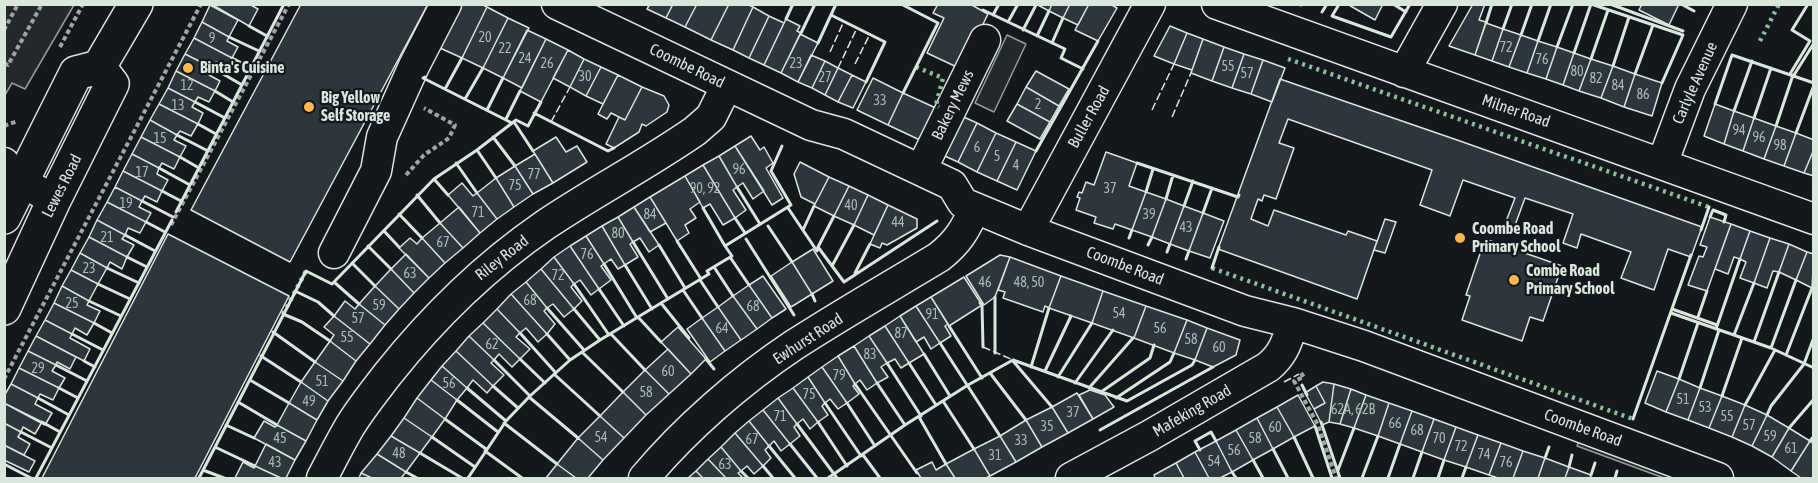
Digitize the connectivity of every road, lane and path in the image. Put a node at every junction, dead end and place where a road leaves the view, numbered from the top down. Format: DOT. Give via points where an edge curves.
graph roads {
  1 [pos="18,4"];
  2 [pos="42,4"];
  3 [pos="136,4"];
  4 [pos="201,4"];
  5 [pos="289,4"];
  6 [pos="446,4"];
  7 [pos="1150,4"];
  8 [pos="1217,4"];
  9 [pos="1442,4"];
  10 [pos="1732,4"];
  11 [pos="567,7"];
  12 [pos="4,30"];
  13 [pos="984,40"];
  14 [pos="4,63"];
  15 [pos="99,67"];
  16 [pos="1404,72"];
  17 [pos="727,85"];
  18 [pos="1662,164"];
  19 [pos="921,170"];
  20 [pos="9,174"];
  21 [pos="54,200"];
  22 [pos="975,208"];
  23 [pos="4,217"];
  24 [pos="1814,219"];
  25 [pos="171,225"];
  26 [pos="1028,230"];
  27 [pos="334,253"];
  28 [pos="4,308"];
  29 [pos="1293,323"];
  30 [pos="4,379"];
  31 [pos="1296,385"];
  32 [pos="322,478"];
  33 [pos="644,478"];
  34 [pos="1071,478"];
  35 [pos="1336,478"];
  36 [pos="1718,478"];
  1 -- 12 [label="path"];
  2 -- 14 [label="path" via="8,65"];
  3 -- 15 [label="main road"];
  4 -- 30 [label="path"];
  5 -- 25 [label="path"];
  6 -- 27 [label="street" via="382,137 376,171"];
  7 -- 26 [label="street, Buller Road"];
  8 -- 16 [label="street, Milner Road"];
  9 -- 16 [label="street"];
  10 -- 18 [label="street, Carlyle Avenue" via="1690,89"];
  11 -- 17 [label="street, Coombe Road"];
  13 -- 19 [label="street, Bakery Mews"];
  15 -- 20 [label="main road" via="76,73"];
  15 -- 21 [label="main road, Lewes Road" via="112,84"];
  16 -- 18 [label="street, Milner Road"];
  17 -- 19 [label="street, Coombe Road"];
  17 -- 32 [label="street, Riley Road" via="711,117 695,131 545,225 455,298 363,406"];
  18 -- 24 [label="street, Milner Road"];
  19 -- 22 [label="street, Coombe Road" via="952,185 963,203"];
  20 -- 21 [label="street"];
  20 -- 23 [label="main road"];
  21 -- 28 [label="main road, Lewes Road"];
  22 -- 26 [label="street, Coombe Road"];
  22 -- 33 [label="street, Ewhurst Road" via="952,247 777,358 696,423"];
  26 -- 29 [label="street, Coombe Road" via="1245,311"];
  29 -- 34 [label="street, Mafeking Road" via="1283,352 1268,367"];
  29 -- 36 [label="street, Coombe Road"];
  31 -- 35 [label="path" via="1318,425"];
}
